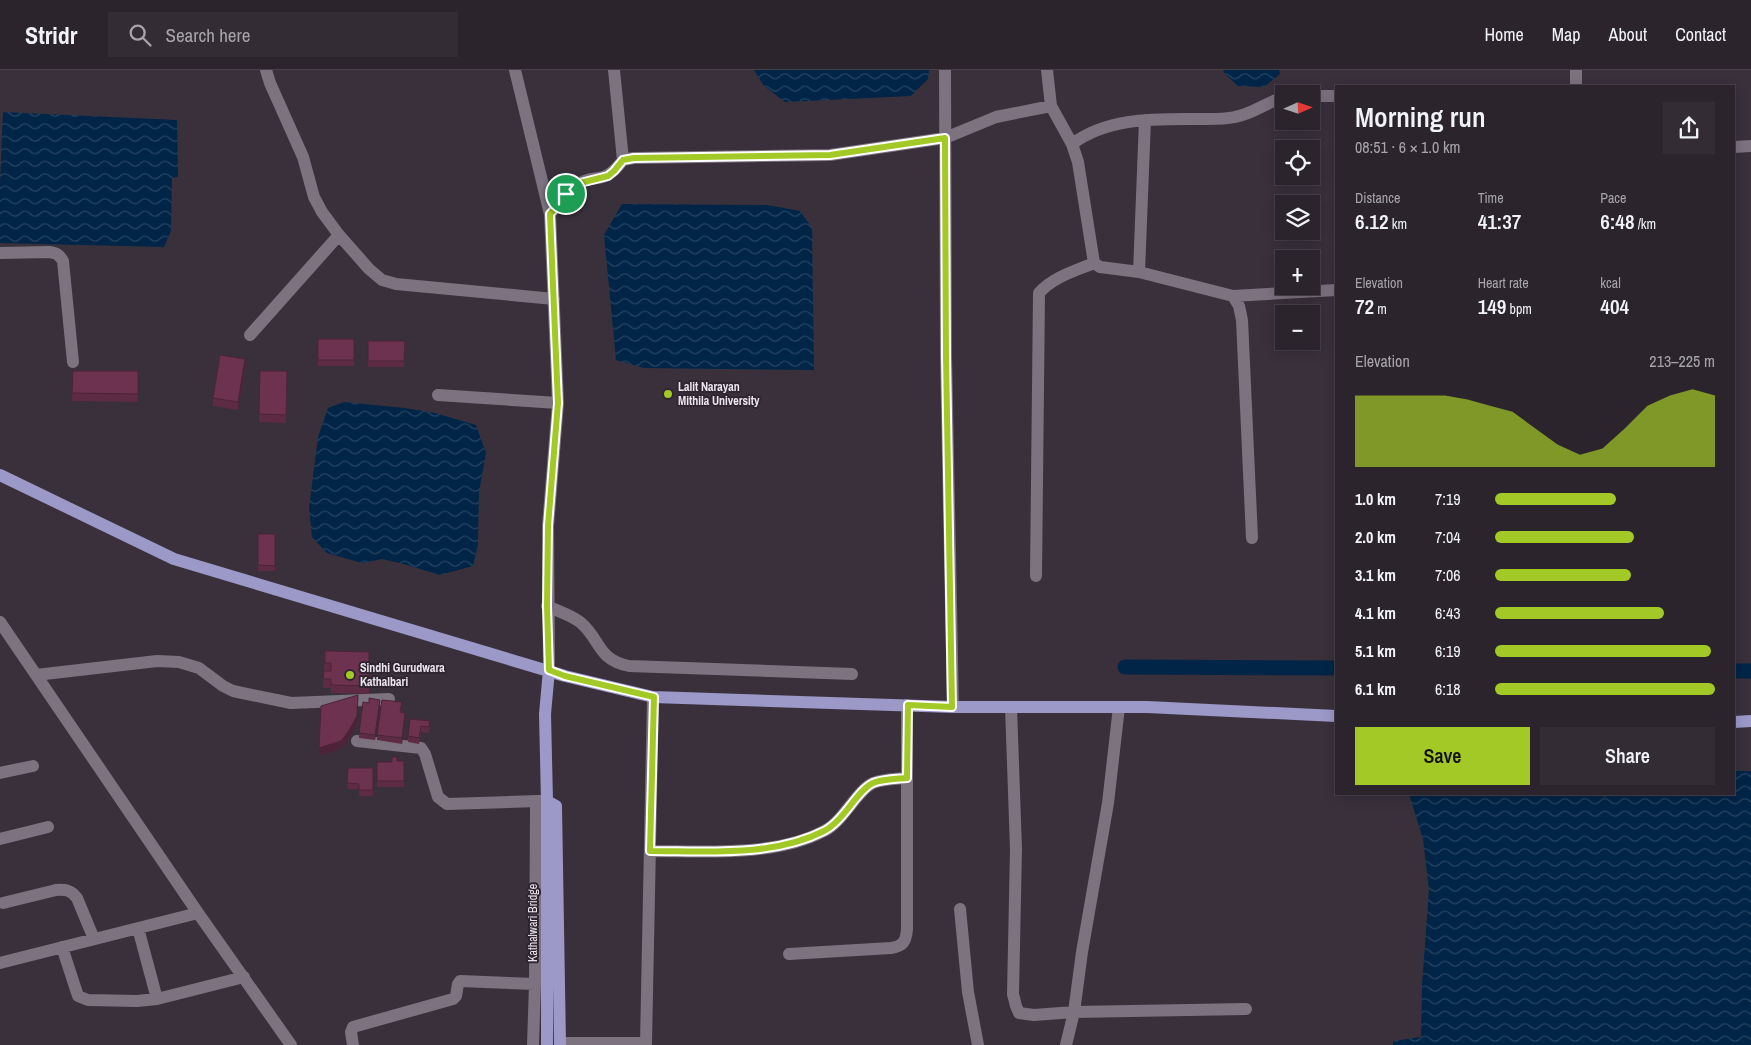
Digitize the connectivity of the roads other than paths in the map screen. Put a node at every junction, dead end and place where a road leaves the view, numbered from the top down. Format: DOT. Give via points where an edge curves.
graph roads {
  1 [pos="266,70"];
  2 [pos="515,70"];
  3 [pos="614,70"];
  4 [pos="945,70"];
  5 [pos="1047,70"];
  6 [pos="1576,70"];
  7 [pos="1576,85"];
  8 [pos="1320,96"];
  9 [pos="1335,96"];
  10 [pos="1275,101"];
  11 [pos="1051,106"];
  12 [pos="1145,120"];
  13 [pos="945,138"];
  14 [pos="1072,144"];
  15 [pos="1751,146"];
  16 [pos="1735,147"];
  17 [pos="623,160"];
  18 [pos="550,214"];
  19 [pos="338,236"];
  20 [pos="0,253"];
  21 [pos="1094,262"];
  22 [pos="1139,272"];
  23 [pos="1335,290"];
  24 [pos="1233,296"];
  25 [pos="554,299"];
  26 [pos="250,335"];
  27 [pos="73,362"];
  28 [pos="438,395"];
  29 [pos="558,403"];
  30 [pos="0,475"];
  31 [pos="1252,538"];
  32 [pos="1036,576"];
  33 [pos="547,606"];
  34 [pos="0,622"];
  35 [pos="549,670"];
  36 [pos="852,674"];
  37 [pos="36,675"];
  38 [pos="654,697"];
  39 [pos="389,699"];
  40 [pos="908,705"];
  41 [pos="1119,706"];
  42 [pos="952,707"];
  43 [pos="1011,707"];
  44 [pos="1335,716"];
  45 [pos="1751,721"];
  46 [pos="1735,722"];
  47 [pos="357,741"];
  48 [pos="33,766"];
  49 [pos="0,773"];
  50 [pos="907,778"];
  51 [pos="542,801"];
  52 [pos="48,827"];
  53 [pos="0,839"];
  54 [pos="650,851"];
  55 [pos="3,903"];
  56 [pos="960,909"];
  57 [pos="198,913"];
  58 [pos="138,928"];
  59 [pos="94,939"];
  60 [pos="62,947"];
  61 [pos="789,954"];
  62 [pos="0,963"];
  63 [pos="244,977"];
  64 [pos="535,984"];
  65 [pos="157,999"];
  66 [pos="1246,1009"];
  67 [pos="1074,1012"];
  68 [pos="560,1044"];
  69 [pos="291,1045"];
  70 [pos="353,1045"];
  71 [pos="533,1045"];
  72 [pos="547,1045"];
  73 [pos="978,1045"];
  74 [pos="1066,1045"];
  1 -- 19 [label="street" via="303,157 314,197"];
  2 -- 18 [label="street"];
  3 -- 17 [label="street"];
  4 -- 13 [label="street"];
  5 -- 11 [label="street"];
  6 -- 7 [label="street"];
  8 -- 9 [label="street"];
  10 -- 12 [label="street" via="1234,117"];
  11 -- 13 [label="street" via="996,117"];
  11 -- 14 [label="street"];
  12 -- 14 [label="street" via="1096,129"];
  12 -- 22 [label="street"];
  13 -- 17 [label="street" via="830,155"];
  13 -- 42 [label="street"];
  14 -- 21 [label="street" via="1078,162"];
  15 -- 16 [label="street"];
  17 -- 18 [label="street" via="608,176 576,184"];
  18 -- 25 [label="street"];
  19 -- 25 [label="street" via="382,280"];
  19 -- 26 [label="street"];
  20 -- 27 [label="street" via="49,252 60,256"];
  21 -- 22 [label="street" via="1100,267"];
  21 -- 32 [label="street" via="1055,279 1039,293"];
  22 -- 24 [label="street"];
  23 -- 24 [label="street"];
  24 -- 31 [label="street" via="1242,320"];
  25 -- 29 [label="street"];
  28 -- 29 [label="street"];
  29 -- 33 [label="street" via="548,526"];
  30 -- 35 [label="main road" via="174,559"];
  33 -- 35 [label="street"];
  33 -- 36 [label="street" via="580,622 606,655 618,664"];
  34 -- 37 [label="street"];
  35 -- 38 [label="main road"];
  35 -- 51 [label="main road, Kathalwari Bridge"];
  37 -- 39 [label="street" via="157,661 179,662 199,668 233,691 291,703"];
  37 -- 57 [label="street"];
  38 -- 40 [label="main road"];
  38 -- 54 [label="street"];
  40 -- 42 [label="main road"];
  40 -- 50 [label="street"];
  41 -- 43 [label="main road"];
  41 -- 44 [label="main road"];
  41 -- 67 [label="street" via="1108,803"];
  42 -- 43 [label="main road"];
  43 -- 67 [label="street" via="1016,849 1013,994 1019,1013"];
  45 -- 46 [label="main road"];
  47 -- 51 [label="street" via="421,748 438,797 448,804"];
  48 -- 49 [label="street"];
  50 -- 54 [label="street" via="871,784 838,821 826,830 798,841 762,849"];
  50 -- 61 [label="street" via="906,942 891,948"];
  51 -- 64 [label="street" via="535,818"];
  51 -- 68 [label="main road" via="556,806"];
  51 -- 72 [label="main road, Kathalwari Bridge"];
  52 -- 53 [label="street"];
  54 -- 68 [label="street" via="646,1043"];
  55 -- 59 [label="street" via="56,890 72,892"];
  56 -- 73 [label="street" via="968,992"];
  57 -- 58 [label="street"];
  57 -- 63 [label="street"];
  58 -- 59 [label="street"];
  58 -- 65 [label="street"];
  59 -- 60 [label="street"];
  60 -- 62 [label="street"];
  60 -- 65 [label="street" via="81,999"];
  63 -- 65 [label="street"];
  63 -- 69 [label="street"];
  64 -- 70 [label="street" via="460,981 453,999 353,1027"];
  64 -- 71 [label="street"];
  66 -- 67 [label="street"];
  67 -- 74 [label="street"];
}
